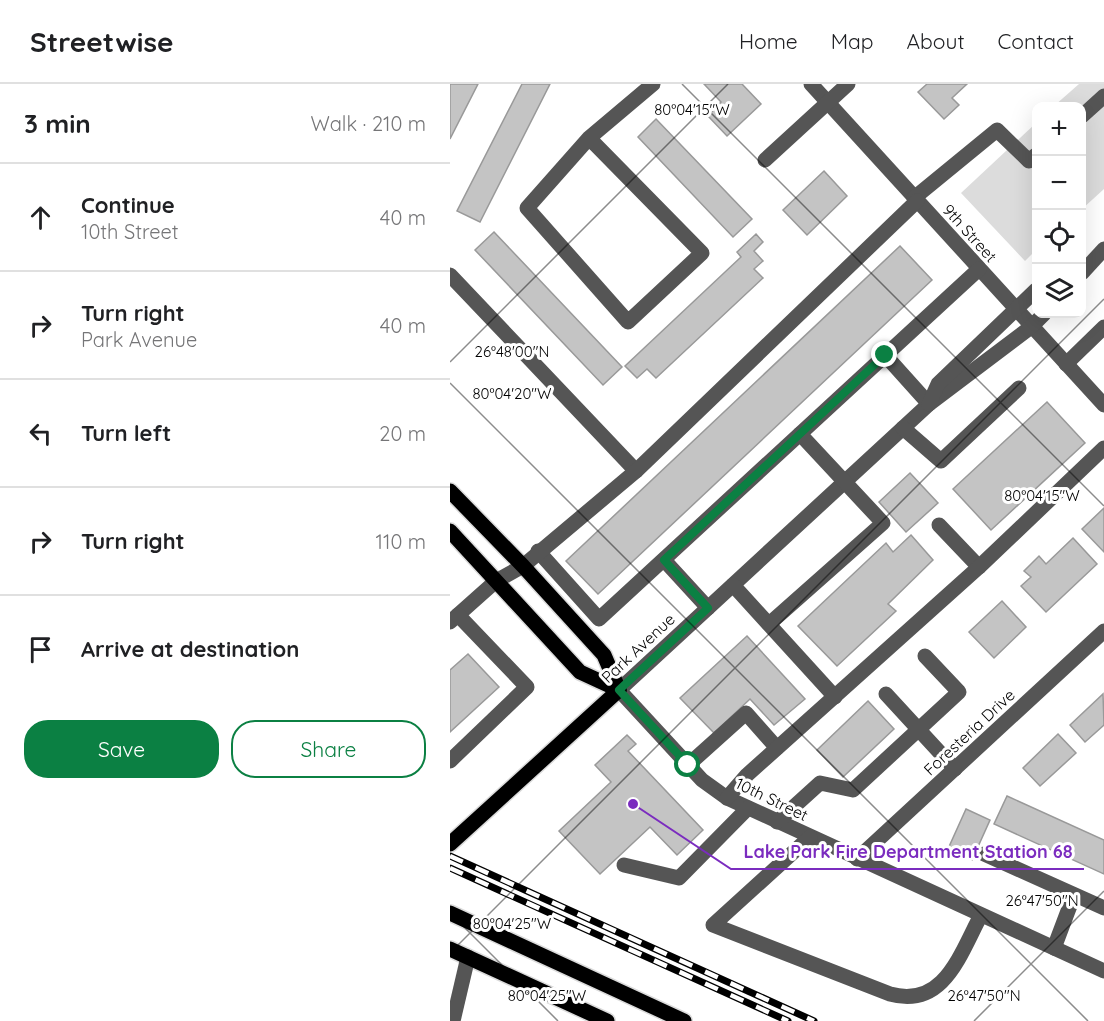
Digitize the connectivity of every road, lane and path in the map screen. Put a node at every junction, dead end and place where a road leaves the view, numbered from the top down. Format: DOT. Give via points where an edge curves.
graph roads {
  1 [pos="636,84"];
  2 [pos="653,84"];
  3 [pos="811,84"];
  4 [pos="848,84"];
  5 [pos="1104,96"];
  6 [pos="828,103"];
  7 [pos="1086,112"];
  8 [pos="620,113"];
  9 [pos="589,138"];
  10 [pos="1035,156"];
  11 [pos="765,160"];
  12 [pos="916,200"];
  13 [pos="1104,242"];
  14 [pos="1104,249"];
  15 [pos="1086,253"];
  16 [pos="979,269"];
  17 [pos="1086,269"];
  18 [pos="450,275"];
  19 [pos="1032,294"];
  20 [pos="1015,309"];
  21 [pos="1040,318"];
  22 [pos="1031,327"];
  23 [pos="1104,327"];
  24 [pos="885,355"];
  25 [pos="1066,364"];
  26 [pos="1019,388"];
  27 [pos="929,404"];
  28 [pos="1104,405"];
  29 [pos="903,428"];
  30 [pos="800,434"];
  31 [pos="1104,448"];
  32 [pos="636,471"];
  33 [pos="845,482"];
  34 [pos="450,491"];
  35 [pos="939,525"];
  36 [pos="450,531"];
  37 [pos="538,551"];
  38 [pos="664,560"];
  39 [pos="523,566"];
  40 [pos="979,567"];
  41 [pos="496,581"];
  42 [pos="733,585"];
  43 [pos="708,608"];
  44 [pos="454,618"];
  45 [pos="769,624"];
  46 [pos="1104,631"];
  47 [pos="925,656"];
  48 [pos="619,690"];
  49 [pos="886,693"];
  50 [pos="834,697"];
  51 [pos="919,729"];
  52 [pos="777,748"];
  53 [pos="450,761"];
  54 [pos="688,765"];
  55 [pos="955,769"];
  56 [pos="727,798"];
  57 [pos="748,808"];
  58 [pos="777,822"];
  59 [pos="810,837"];
  60 [pos="450,844"];
  61 [pos="984,854"];
  62 [pos="857,859"];
  63 [pos="624,865"];
  64 [pos="1074,895"];
  65 [pos="1104,908"];
  66 [pos="450,913"];
  67 [pos="981,915"];
  68 [pos="1054,948"];
  69 [pos="450,949"];
  70 [pos="468,957"];
  71 [pos="1104,971"];
  72 [pos="453,1018"];
  73 [pos="607,1021"];
  74 [pos="684,1021"];
  1 -- 8 [label="street"];
  2 -- 8 [label="street"];
  3 -- 6 [label="street, 9th Street"];
  4 -- 6 [label="street"];
  5 -- 7 [label="street"];
  6 -- 11 [label="street"];
  6 -- 12 [label="street, 9th Street"];
  8 -- 9 [label="street"];
  9 -- 9 [label="street" via="527,208 628,321 702,253"];
  10 -- 12 [label="street" via="1029,161 997,130"];
  12 -- 16 [label="street, 9th Street"];
  12 -- 32 [label="street"];
  13 -- 15 [label="street"];
  14 -- 17 [label="street"];
  16 -- 20 [label="street, 9th Street"];
  16 -- 24 [label="street"];
  18 -- 32 [label="street"];
  19 -- 20 [label="street, Park Avenue"];
  20 -- 22 [label="street, 9th Street"];
  20 -- 27 [label="street, Park Avenue" via="938,384"];
  21 -- 22 [label="street, Park Avenue"];
  22 -- 25 [label="street, 9th Street"];
  22 -- 27 [label="street, Park Avenue"];
  23 -- 25 [label="street"];
  24 -- 27 [label="street"];
  24 -- 30 [label="street"];
  25 -- 28 [label="street, 9th Street"];
  26 -- 29 [label="street" via="941,461"];
  27 -- 29 [label="street, Park Avenue"];
  29 -- 33 [label="street, Park Avenue"];
  30 -- 33 [label="street"];
  30 -- 38 [label="street"];
  31 -- 40 [label="street"];
  32 -- 37 [label="street"];
  33 -- 42 [label="street, Park Avenue"];
  33 -- 45 [label="street" via="883,523"];
  34 -- 39 [label="main road, 10th Street"];
  35 -- 40 [label="street"];
  36 -- 41 [label="main road, 10th Street"];
  37 -- 38 [label="street" via="599,619"];
  37 -- 39 [label="street"];
  38 -- 43 [label="street"];
  39 -- 41 [label="street"];
  39 -- 48 [label="main road, 10th Street" via="604,655"];
  40 -- 50 [label="street"];
  41 -- 44 [label="street"];
  41 -- 48 [label="main road, 10th Street" via="580,672"];
  42 -- 43 [label="street, Park Avenue"];
  42 -- 45 [label="street"];
  43 -- 48 [label="street, Park Avenue"];
  44 -- 53 [label="street" via="527,687"];
  45 -- 50 [label="street"];
  46 -- 55 [label="street, Foresteria Drive"];
  47 -- 51 [label="street" via="959,692"];
  48 -- 54 [label="street, 10th Street"];
  48 -- 60 [label="main road, Park Avenue"];
  49 -- 51 [label="street"];
  50 -- 52 [label="street"];
  51 -- 55 [label="street"];
  51 -- 58 [label="street" via="853,790 820,783"];
  52 -- 54 [label="street" via="746,713"];
  52 -- 56 [label="street"];
  54 -- 56 [label="street, 10th Street"];
  55 -- 62 [label="street, Foresteria Drive"];
  56 -- 57 [label="street, 10th Street"];
  57 -- 58 [label="street, 10th Street"];
  57 -- 63 [label="street" via="679,878"];
  58 -- 59 [label="street, 10th Street"];
  59 -- 62 [label="street, 10th Street"];
  59 -- 67 [label="street" via="713,925 890,993 910,997 930,992 941,984"];
  61 -- 64 [label="street"];
  62 -- 67 [label="street, 10th Street"];
  64 -- 65 [label="street"];
  64 -- 68 [label="street"];
  66 -- 74 [label="main road"];
  67 -- 68 [label="street, 10th Street"];
  68 -- 71 [label="street, 10th Street"];
  69 -- 70 [label="main road"];
  70 -- 72 [label="street"];
  70 -- 73 [label="main road"];
}
